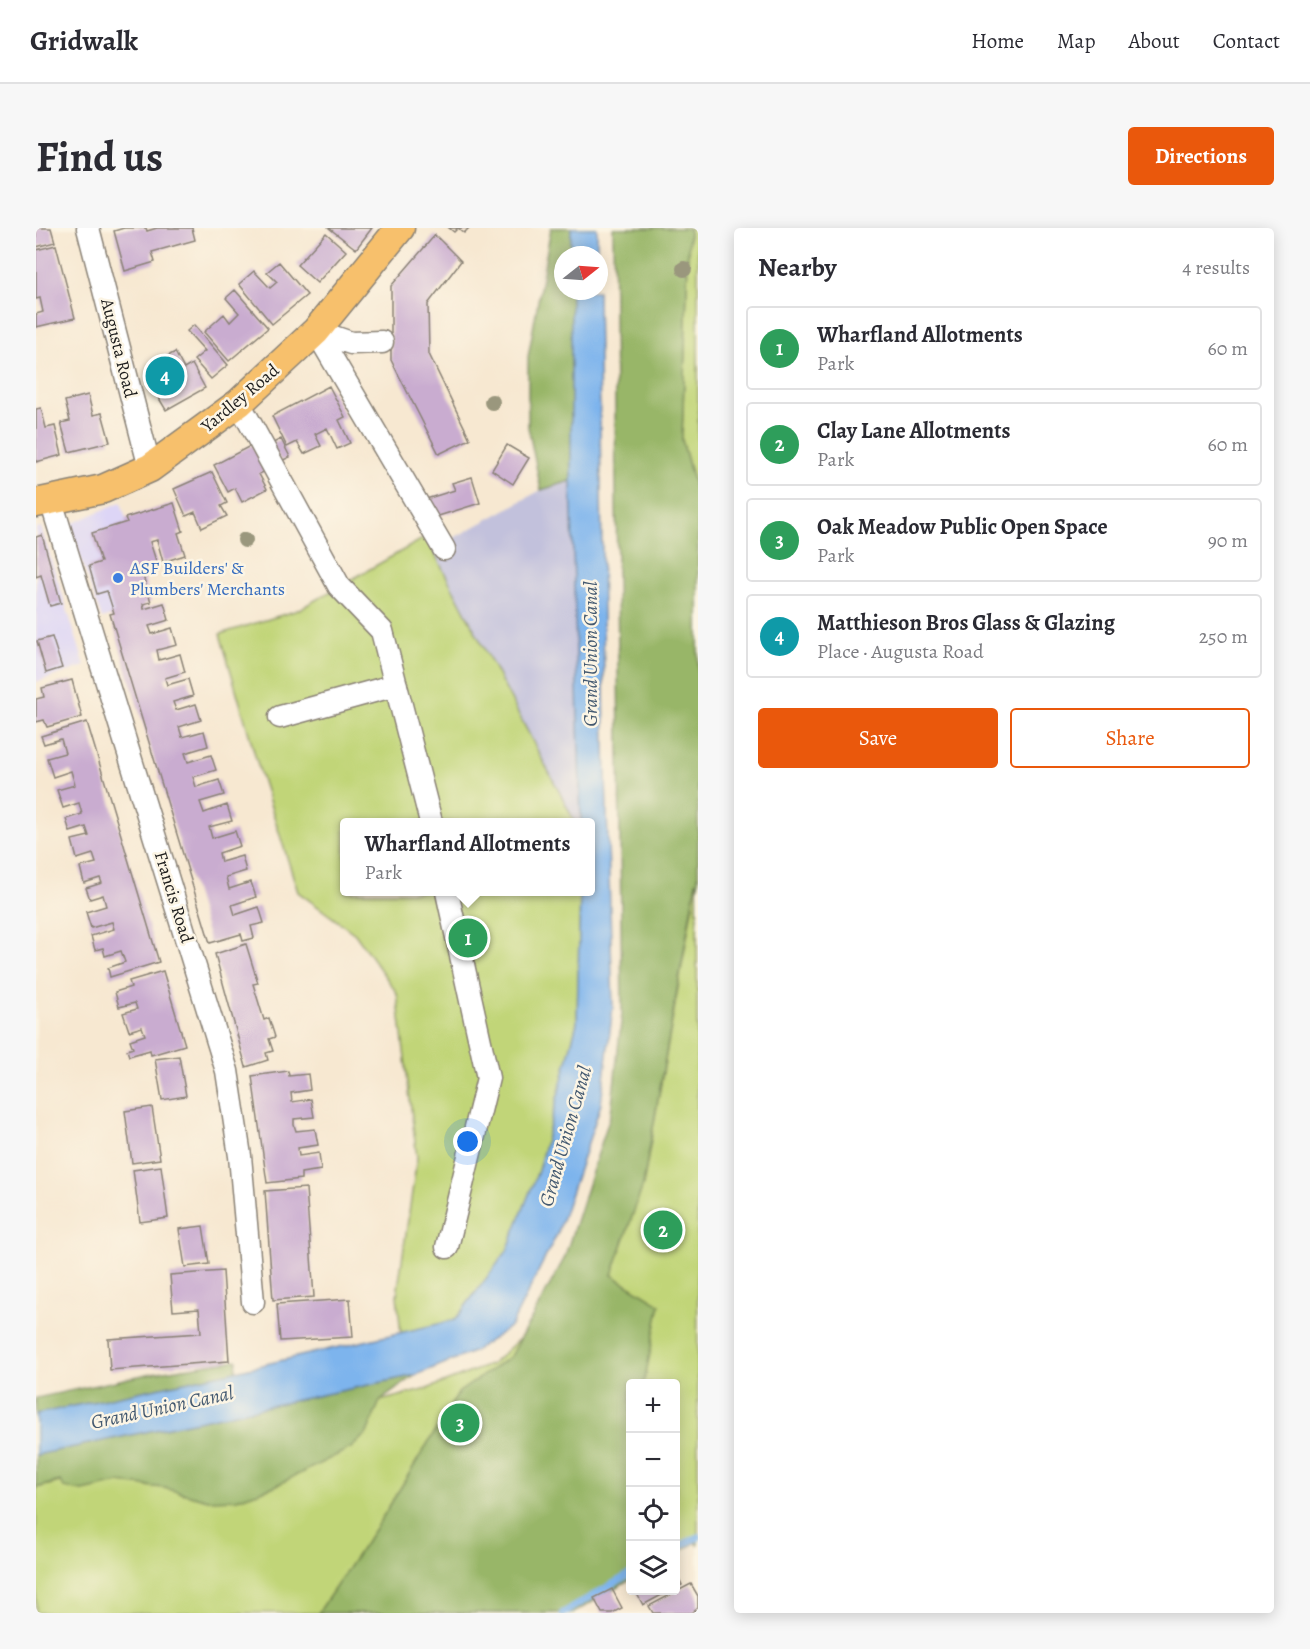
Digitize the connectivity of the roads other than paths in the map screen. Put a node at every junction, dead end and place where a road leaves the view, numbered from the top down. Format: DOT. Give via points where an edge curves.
graph roads {
  1 [pos="88,228"];
  2 [pos="400,228"];
  3 [pos="316,331"];
  4 [pos="382,342"];
  5 [pos="238,403"];
  6 [pos="150,468"];
  7 [pos="43,502"];
  8 [pos="444,549"];
  9 [pos="396,685"];
  10 [pos="280,717"];
  11 [pos="430,818"];
  12 [pos="448,896"];
  13 [pos="447,1247"];
  14 [pos="253,1302"];
  1 -- 6 [label="street, Augusta Road"];
  2 -- 3 [label="main road, Yardley Road"];
  3 -- 4 [label="street" via="351,344"];
  3 -- 5 [label="main road, Yardley Road"];
  3 -- 8 [label="street"];
  5 -- 6 [label="main road, Yardley Road"];
  5 -- 9 [label="street" via="339,586 382,631"];
  6 -- 7 [label="main road, Yardley Road" via="103,489"];
  7 -- 14 [label="street, Francis Road" via="227,1071 240,1156"];
  9 -- 10 [label="street"];
  9 -- 11 [label="street"];
  12 -- 13 [label="street" via="488,1078"];
}
